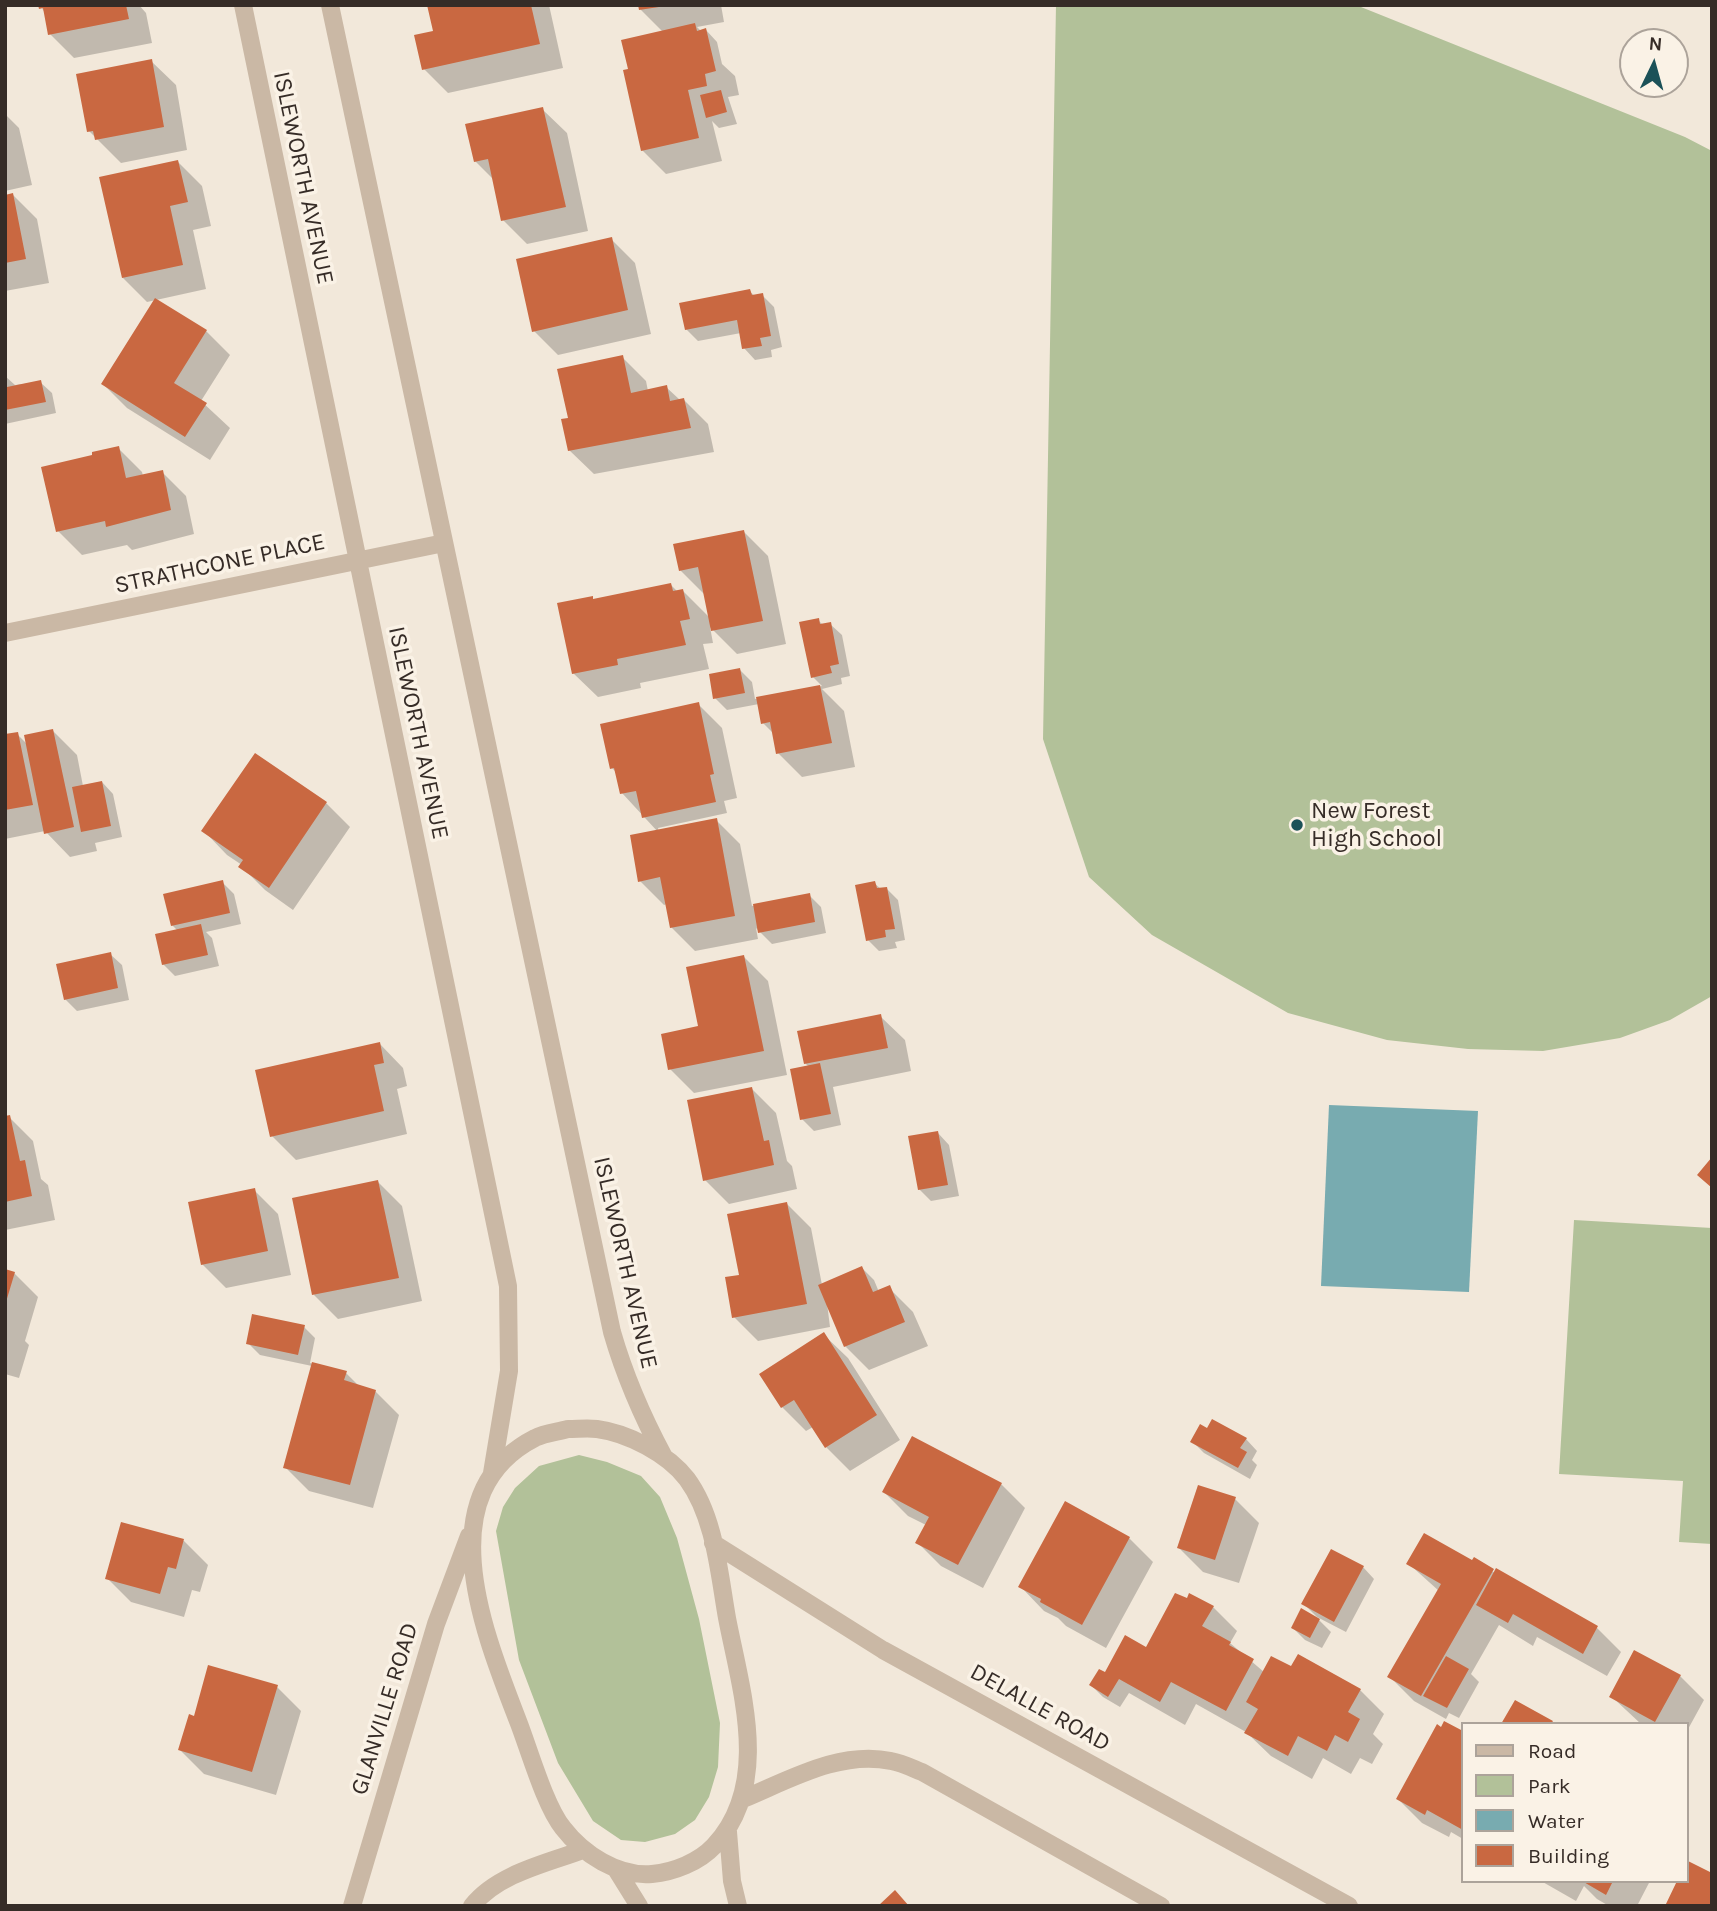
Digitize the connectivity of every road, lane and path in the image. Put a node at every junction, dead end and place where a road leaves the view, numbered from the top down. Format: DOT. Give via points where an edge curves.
graph roads {
  1 [pos="243,5"];
  2 [pos="330,5"];
  3 [pos="444,542"];
  4 [pos="358,561"];
  5 [pos="5,633"];
  6 [pos="664,1457"];
  7 [pos="492,1473"];
  8 [pos="472,1528"];
  9 [pos="713,1543"];
  10 [pos="743,1799"];
  11 [pos="727,1832"];
  12 [pos="583,1850"];
  13 [pos="616,1869"];
  14 [pos="352,1906"];
  15 [pos="472,1906"];
  16 [pos="639,1906"];
  17 [pos="738,1906"];
  18 [pos="1161,1906"];
  19 [pos="1349,1906"];
  1 -- 4 [label="street, ISLEWORTH AVENUE"];
  2 -- 3 [label="street, ISLEWORTH AVENUE"];
  3 -- 4 [label="street, STRATHCONE PLACE"];
  3 -- 6 [label="street, ISLEWORTH AVENUE" via="612,1332 624,1375"];
  4 -- 5 [label="street, STRATHCONE PLACE"];
  4 -- 7 [label="street, ISLEWORTH AVENUE" via="508,1286 509,1371"];
  6 -- 7 [label="street" via="608,1432 568,1430 537,1436 511,1452"];
  6 -- 9 [label="street" via="687,1479 703,1509"];
  7 -- 8 [label="street" via="478,1500"];
  8 -- 12 [label="street" via="480,1612 498,1667 546,1794 561,1826"];
  8 -- 14 [label="street, GLANVILLE ROAD" via="436,1624"];
  9 -- 10 [label="street" via="747,1721"];
  9 -- 19 [label="street, DELALLE ROAD" via="883,1650"];
  10 -- 11 [label="street"];
  10 -- 18 [label="street" via="825,1765 858,1758 891,1761 922,1772"];
  11 -- 13 [label="street" via="706,1854 678,1869 650,1874"];
  11 -- 17 [label="street"];
  12 -- 13 [label="street"];
  12 -- 15 [label="street" via="505,1880 480,1895"];
  13 -- 16 [label="street"];
}
